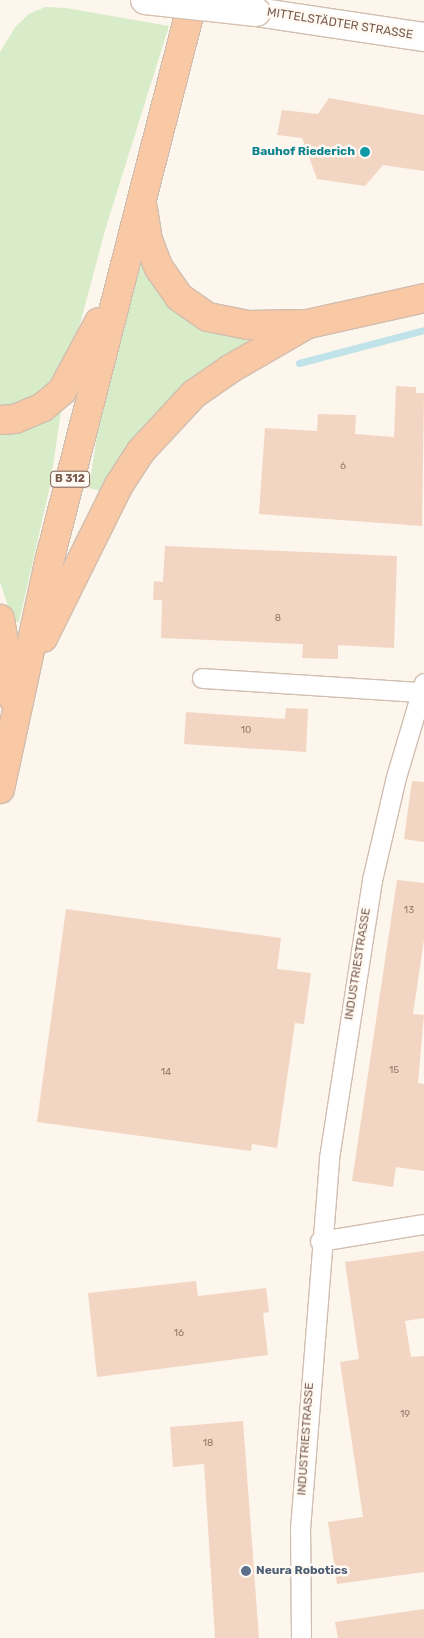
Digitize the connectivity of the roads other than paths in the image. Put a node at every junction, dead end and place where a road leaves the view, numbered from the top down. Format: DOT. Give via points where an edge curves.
graph roads {
  1 [pos="145,0"];
  2 [pos="193,0"];
  3 [pos="424,37"];
  4 [pos="143,195"];
  5 [pos="121,281"];
  6 [pos="424,298"];
  7 [pos="308,324"];
  8 [pos="0,420"];
  9 [pos="0,618"];
  10 [pos="23,678"];
  11 [pos="202,678"];
  12 [pos="422,687"];
  13 [pos="15,714"];
  14 [pos="0,788"];
  15 [pos="424,1224"];
  16 [pos="320,1241"];
  17 [pos="301,1638"];
  1 -- 3 [label="main road, MITTELSTÄDTER STRASSE, bridge" via="256,12"];
  2 -- 4 [label="highway, B 312"];
  4 -- 5 [label="highway, B 312"];
  4 -- 7 [label="highway" via="148,240 158,268 179,297 208,317 248,325"];
  5 -- 8 [label="highway" via="62,391 43,407 15,419"];
  5 -- 10 [label="highway, B 312"];
  6 -- 7 [label="highway"];
  7 -- 10 [label="highway" via="194,394 141,451 92,536"];
  9 -- 13 [label="highway"];
  10 -- 13 [label="highway, B 312"];
  11 -- 12 [label="street, INDUSTRIESTRASSE"];
  12 -- 16 [label="street, INDUSTRIESTRASSE" via="372,880 343,1055"];
  13 -- 14 [label="highway, B 312"];
  15 -- 16 [label="street"];
  16 -- 17 [label="street, INDUSTRIESTRASSE" via="300,1529"];
}
